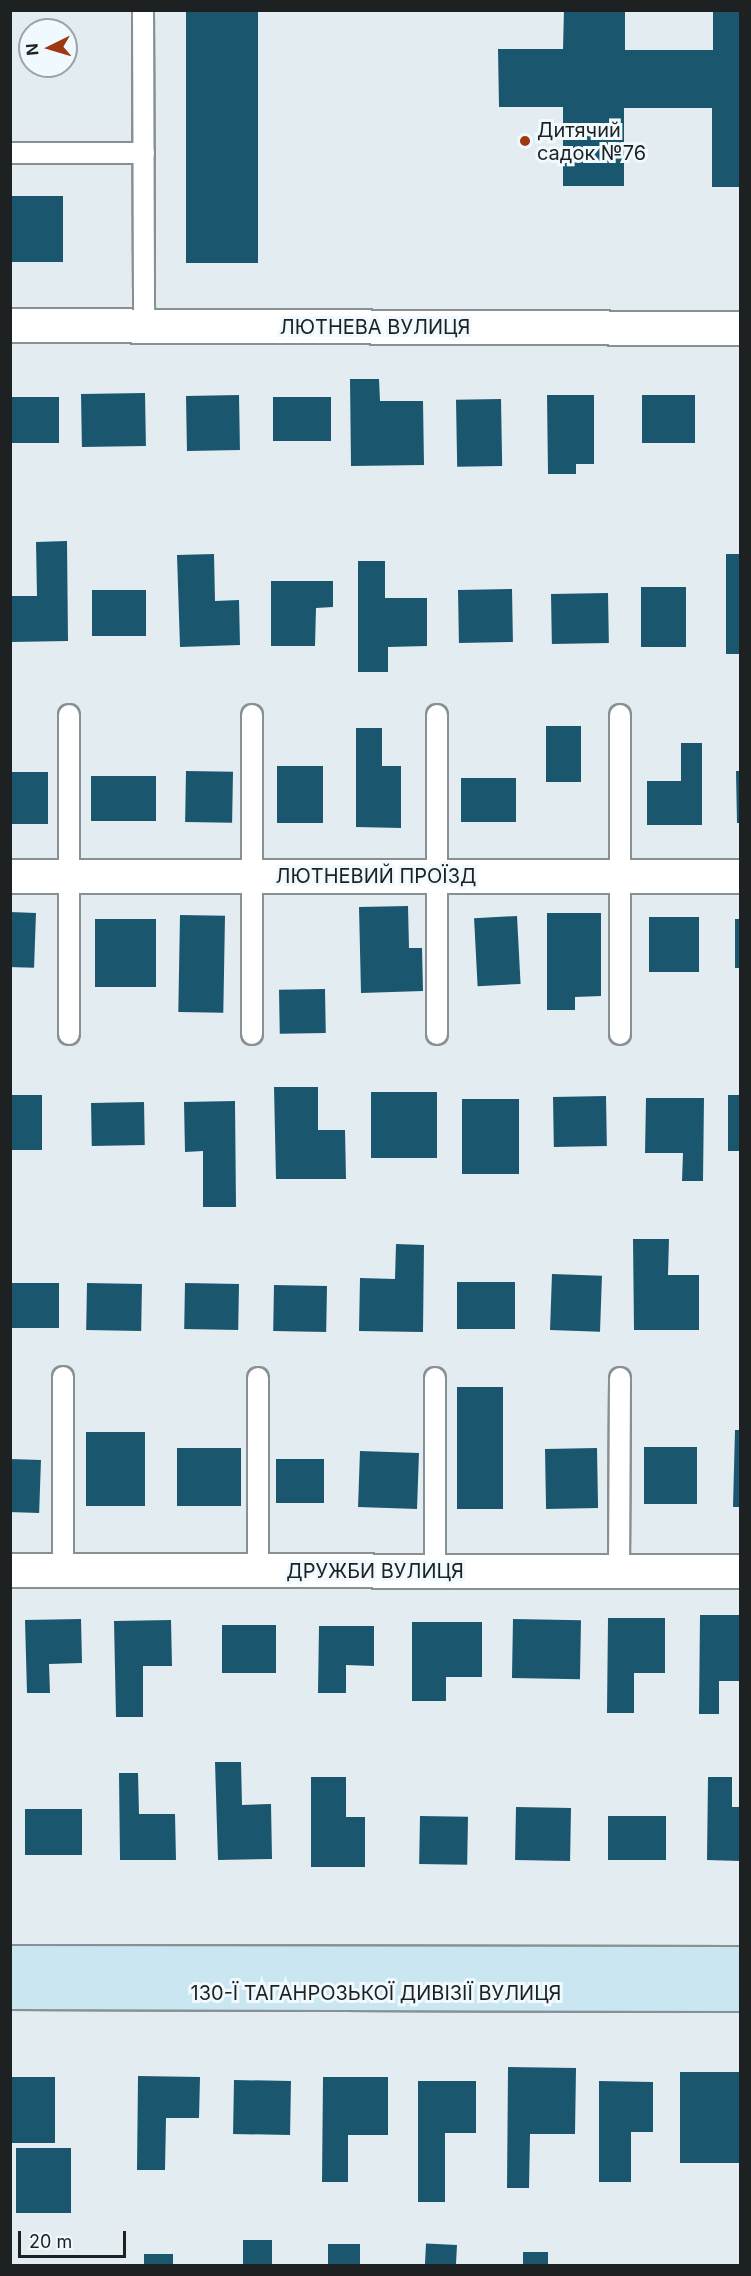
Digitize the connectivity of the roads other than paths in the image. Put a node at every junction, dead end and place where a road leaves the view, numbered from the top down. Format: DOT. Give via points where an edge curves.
graph roads {
  1 [pos="143,10"];
  2 [pos="10,153"];
  3 [pos="144,153"];
  4 [pos="10,325"];
  5 [pos="144,326"];
  6 [pos="741,328"];
  7 [pos="69,715"];
  8 [pos="252,715"];
  9 [pos="437,715"];
  10 [pos="620,715"];
  11 [pos="10,876"];
  12 [pos="69,876"];
  13 [pos="252,876"];
  14 [pos="437,876"];
  15 [pos="621,876"];
  16 [pos="741,876"];
  17 [pos="69,1034"];
  18 [pos="252,1034"];
  19 [pos="437,1034"];
  20 [pos="621,1035"];
  21 [pos="63,1377"];
  22 [pos="258,1378"];
  23 [pos="435,1378"];
  24 [pos="620,1378"];
  25 [pos="10,1570"];
  26 [pos="63,1570"];
  27 [pos="258,1570"];
  28 [pos="435,1571"];
  29 [pos="620,1571"];
  30 [pos="741,1571"];
  31 [pos="10,1962"];
  32 [pos="741,1963"];
  33 [pos="10,1992"];
  34 [pos="741,1994"];
  1 -- 3 [label="lane"];
  2 -- 3 [label="lane"];
  3 -- 5 [label="lane"];
  4 -- 5 [label="street, ЛЮТНЕВА ВУЛИЦЯ"];
  5 -- 6 [label="street, ЛЮТНЕВА ВУЛИЦЯ"];
  7 -- 12 [label="lane"];
  8 -- 13 [label="lane"];
  9 -- 14 [label="lane"];
  10 -- 15 [label="lane"];
  11 -- 12 [label="street, ЛЮТНЕВИЙ ПРОЇЗД"];
  12 -- 13 [label="street, ЛЮТНЕВИЙ ПРОЇЗД"];
  12 -- 17 [label="lane"];
  13 -- 14 [label="street, ЛЮТНЕВИЙ ПРОЇЗД"];
  13 -- 18 [label="lane"];
  14 -- 15 [label="street, ЛЮТНЕВИЙ ПРОЇЗД"];
  14 -- 19 [label="lane"];
  15 -- 16 [label="street, ЛЮТНЕВИЙ ПРОЇЗД"];
  15 -- 20 [label="lane"];
  21 -- 26 [label="lane"];
  22 -- 27 [label="lane"];
  23 -- 28 [label="lane"];
  24 -- 29 [label="lane"];
  25 -- 26 [label="street, ДРУЖБИ ВУЛИЦЯ"];
  26 -- 27 [label="street, ДРУЖБИ ВУЛИЦЯ"];
  27 -- 28 [label="street, ДРУЖБИ ВУЛИЦЯ"];
  28 -- 29 [label="street, ДРУЖБИ ВУЛИЦЯ"];
  29 -- 30 [label="street, ДРУЖБИ ВУЛИЦЯ"];
  31 -- 32 [label="street, 130-Ї ТАГАНРОЗЬКОЇ ДИВІЗІЇ ВУЛИЦЯ"];
  33 -- 34 [label="street, 130-Ї ТАГАНРОЗЬКОЇ ДИВІЗІЇ ВУЛИЦЯ"];
}
